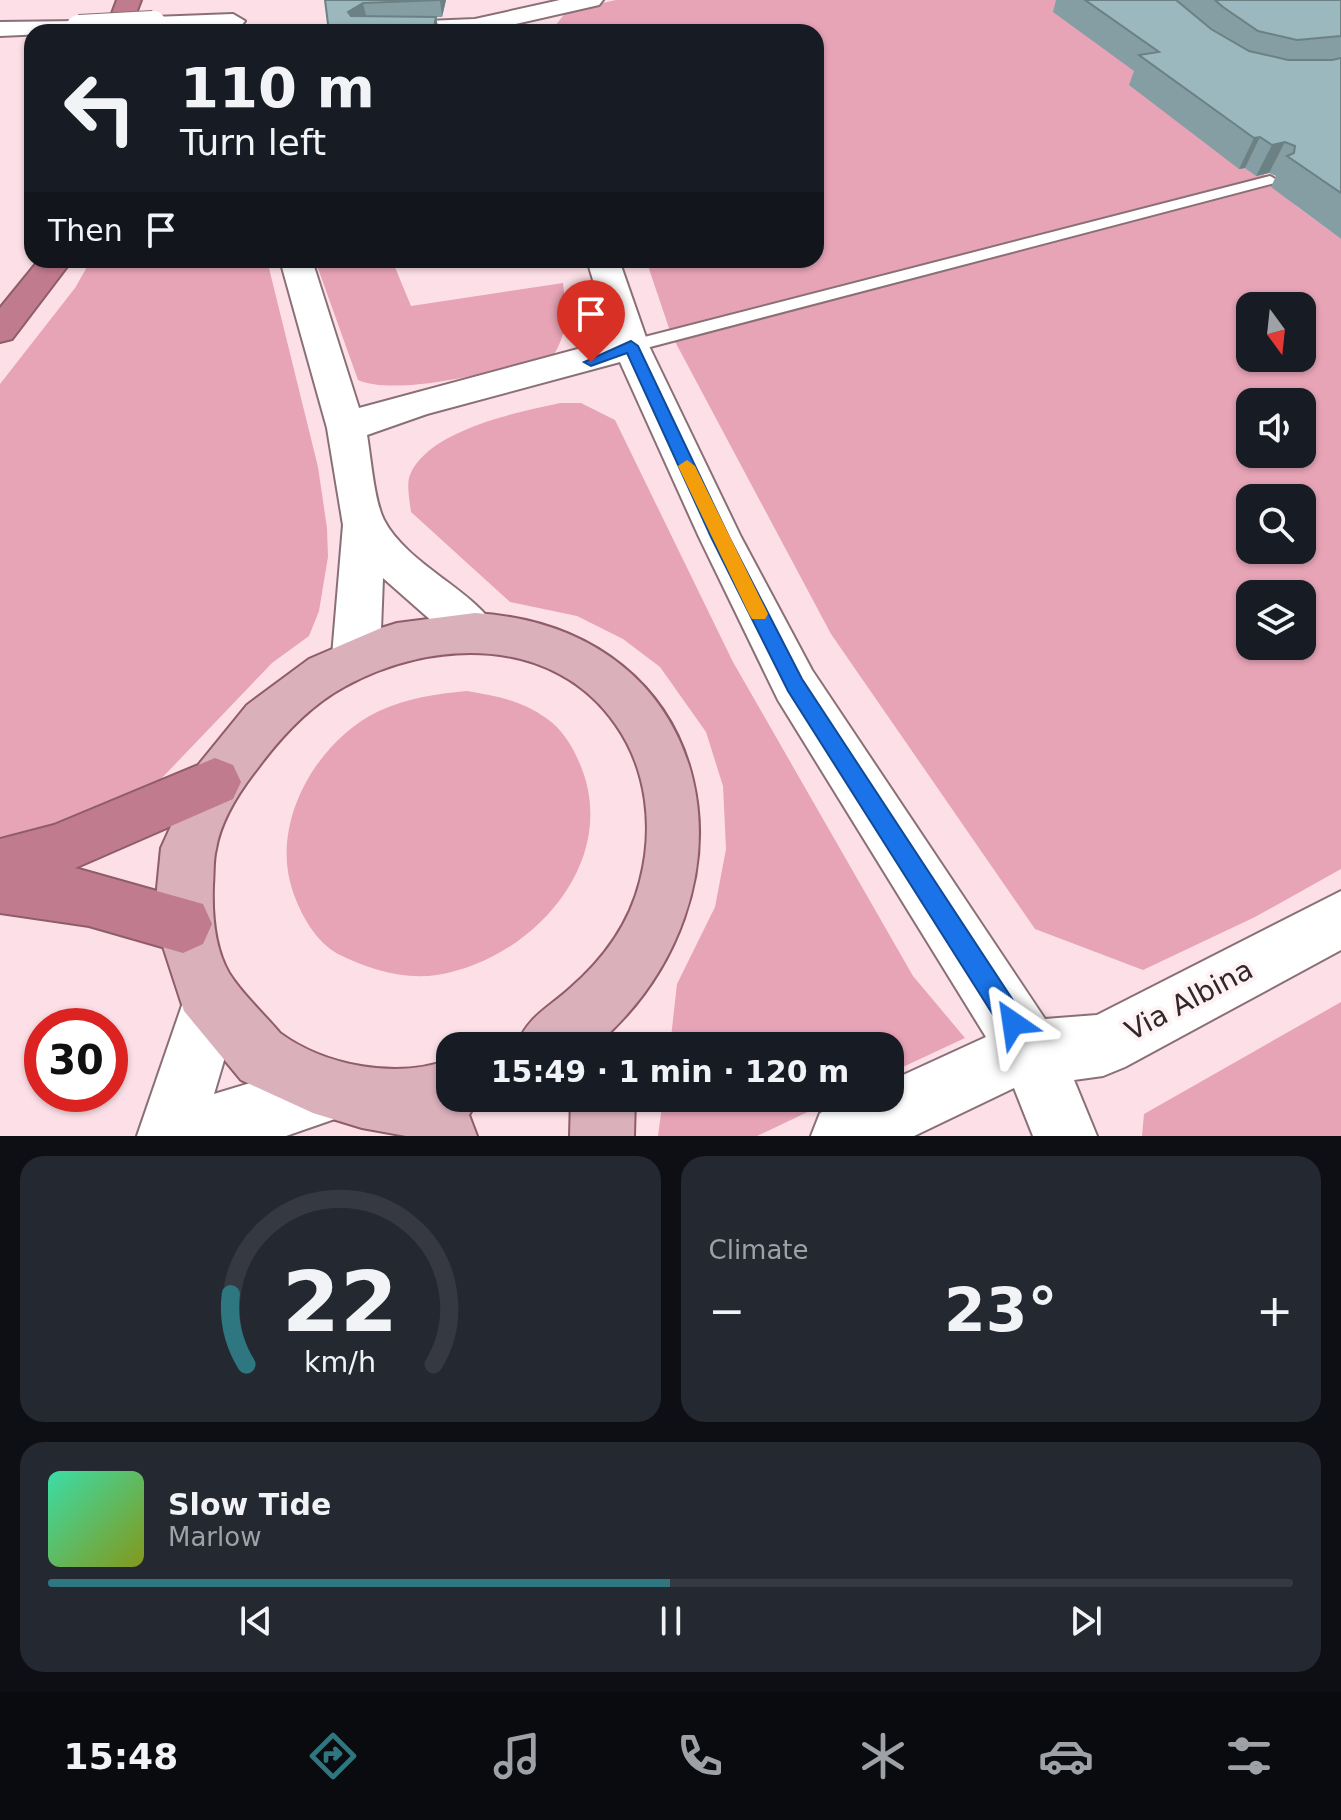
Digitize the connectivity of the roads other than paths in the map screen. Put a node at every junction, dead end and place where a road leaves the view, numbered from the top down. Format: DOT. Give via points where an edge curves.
graph roads {
  1 [pos="129,0"];
  2 [pos="591,0"];
  3 [pos="235,18"];
  4 [pos="494,18"];
  5 [pos="120,24"];
  6 [pos="153,24"];
  7 [pos="0,29"];
  8 [pos="24,29"];
  9 [pos="1270,180"];
  10 [pos="50,268"];
  11 [pos="298,268"];
  12 [pos="606,268"];
  13 [pos="0,331"];
  14 [pos="631,346"];
  15 [pos="346,428"];
  16 [pos="364,525"];
  17 [pos="475,632"];
  18 [pos="356,656"];
  19 [pos="215,782"];
  20 [pos="0,866"];
  21 [pos="0,886"];
  22 [pos="1341,919"];
  23 [pos="183,924"];
  24 [pos="211,1003"];
  25 [pos="606,1022"];
  26 [pos="581,1032"];
  27 [pos="1029,1049"];
  28 [pos="330,1091"];
  29 [pos="436,1109"];
  30 [pos="603,1112"];
  31 [pos="169,1136"];
  32 [pos="204,1136"];
  33 [pos="602,1136"];
  34 [pos="843,1136"];
  35 [pos="1065,1136"];
  1 -- 5 [label="highway"];
  2 -- 4 [label="street"];
  3 -- 6 [label="street, bridge"];
  7 -- 8 [label="street, bridge"];
  9 -- 14 [label="lane"];
  10 -- 13 [label="highway"];
  11 -- 15 [label="street"];
  12 -- 14 [label="street"];
  14 -- 15 [label="street" via="591,362 381,413"];
  14 -- 27 [label="street" via="795,685"];
  15 -- 16 [label="street"];
  16 -- 17 [label="street" via="409,578"];
  16 -- 18 [label="street"];
  17 -- 18 [label="main road" via="415,637"];
  17 -- 25 [label="main road" via="526,639 572,656 613,685 645,722 667,769 676,823 669,882"];
  18 -- 19 [label="main road" via="314,677 276,706 242,741"];
  19 -- 20 [label="highway" via="56,850"];
  19 -- 23 [label="main road" via="194,827 183,874"];
  21 -- 23 [label="highway" via="89,898"];
  22 -- 27 [label="street, Via Albina" via="1103,1045"];
  23 -- 24 [label="main road" via="192,965"];
  24 -- 28 [label="main road" via="260,1057"];
  24 -- 31 [label="street"];
  25 -- 26 [label="main road"];
  27 -- 34 [label="street"];
  27 -- 35 [label="street"];
  28 -- 29 [label="main road"];
  28 -- 32 [label="street" via="225,1122"];
  30 -- 33 [label="main road"];
}
